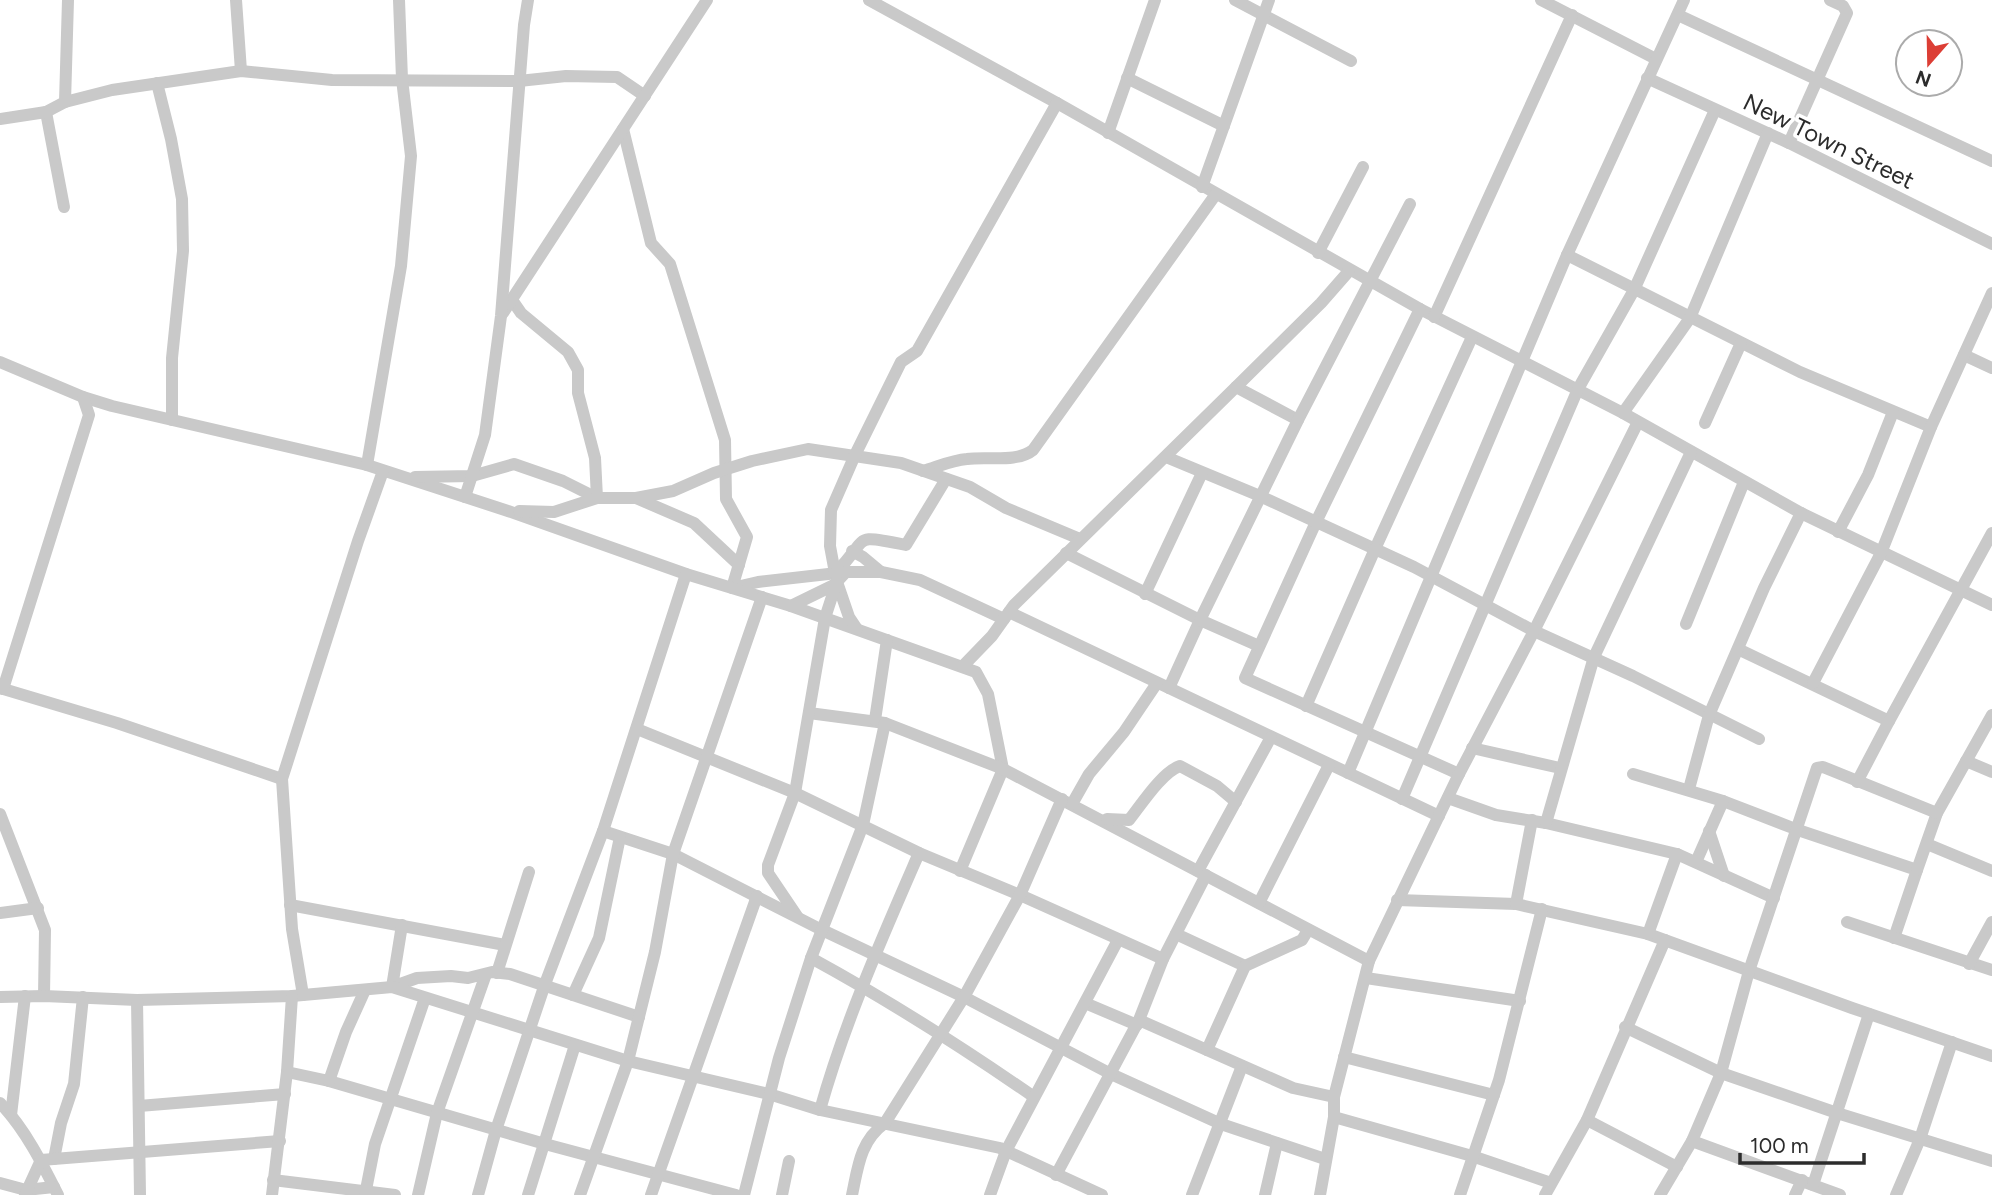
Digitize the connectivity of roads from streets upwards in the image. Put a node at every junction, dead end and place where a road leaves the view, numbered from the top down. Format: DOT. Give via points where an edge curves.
graph roads {
  1 [pos="68,0"];
  2 [pos="236,0"];
  3 [pos="399,0"];
  4 [pos="528,0"];
  5 [pos="707,0"];
  6 [pos="869,0"];
  7 [pos="1155,0"];
  8 [pos="1236,0"];
  9 [pos="1269,0"];
  10 [pos="1541,0"];
  11 [pos="1684,0"];
  12 [pos="1830,0"];
  13 [pos="1264,14"];
  14 [pos="1572,15"];
  15 [pos="1678,15"];
  16 [pos="1657,59"];
  17 [pos="1352,61"];
  18 [pos="242,71"];
  19 [pos="1127,78"];
  20 [pos="1647,78"];
  21 [pos="402,79"];
  22 [pos="1817,80"];
  23 [pos="519,81"];
  24 [pos="157,83"];
  25 [pos="645,96"];
  26 [pos="65,102"];
  27 [pos="1057,103"];
  28 [pos="1715,110"];
  29 [pos="46,112"];
  30 [pos="0,119"];
  31 [pos="1224,126"];
  32 [pos="623,129"];
  33 [pos="1108,132"];
  34 [pos="1768,134"];
  35 [pos="1789,143"];
  36 [pos="1992,161"];
  37 [pos="1363,167"];
  38 [pos="1202,187"];
  39 [pos="1216,194"];
  40 [pos="1410,204"];
  41 [pos="64,207"];
  42 [pos="1992,244"];
  43 [pos="1318,253"];
  44 [pos="1567,255"];
  45 [pos="1349,271"];
  46 [pos="1372,282"];
  47 [pos="1634,290"];
  48 [pos="1992,293"];
  49 [pos="512,300"];
  50 [pos="1420,309"];
  51 [pos="501,316"];
  52 [pos="1434,317"];
  53 [pos="1690,318"];
  54 [pos="1472,337"];
  55 [pos="1741,343"];
  56 [pos="1964,355"];
  57 [pos="0,362"];
  58 [pos="1521,362"];
  59 [pos="1992,368"];
  60 [pos="1236,387"];
  61 [pos="1578,389"];
  62 [pos="83,397"];
  63 [pos="1893,412"];
  64 [pos="1623,413"];
  65 [pos="172,420"];
  66 [pos="1298,420"];
  67 [pos="1638,422"];
  68 [pos="1705,423"];
  69 [pos="1931,428"];
  70 [pos="1691,452"];
  71 [pos="855,455"];
  72 [pos="1166,457"];
  73 [pos="367,465"];
  74 [pos="727,468"];
  75 [pos="383,471"];
  76 [pos="923,471"];
  77 [pos="1202,473"];
  78 [pos="472,476"];
  79 [pos="404,477"];
  80 [pos="946,479"];
  81 [pos="1744,482"];
  82 [pos="1260,496"];
  83 [pos="465,497"];
  84 [pos="597,498"];
  85 [pos="636,498"];
  86 [pos="508,511"];
  87 [pos="1801,513"];
  88 [pos="1316,522"];
  89 [pos="1838,532"];
  90 [pos="1992,533"];
  91 [pos="1080,539"];
  92 [pos="1375,549"];
  93 [pos="852,551"];
  94 [pos="1066,553"];
  95 [pos="1881,553"];
  96 [pos="739,565"];
  97 [pos="881,572"];
  98 [pos="686,574"];
  99 [pos="840,576"];
  100 [pos="1432,578"];
  101 [pos="732,588"];
  102 [pos="1960,590"];
  103 [pos="1145,594"];
  104 [pos="762,597"];
  105 [pos="1992,605"];
  106 [pos="791,606"];
  107 [pos="1487,606"];
  108 [pos="1007,615"];
  109 [pos="825,618"];
  110 [pos="1200,620"];
  111 [pos="1686,624"];
  112 [pos="857,629"];
  113 [pos="1534,631"];
  114 [pos="887,640"];
  115 [pos="1259,646"];
  116 [pos="1740,650"];
  117 [pos="1594,657"];
  118 [pos="963,666"];
  119 [pos="1813,683"];
  120 [pos="1163,685"];
  121 [pos="2,688"];
  122 [pos="1306,706"];
  123 [pos="809,713"];
  124 [pos="1710,715"];
  125 [pos="1992,715"];
  126 [pos="1889,721"];
  127 [pos="880,722"];
  128 [pos="637,729"];
  129 [pos="1364,732"];
  130 [pos="1271,737"];
  131 [pos="1759,739"];
  132 [pos="1472,748"];
  133 [pos="706,756"];
  134 [pos="1420,757"];
  135 [pos="1966,761"];
  136 [pos="1329,765"];
  137 [pos="1560,768"];
  138 [pos="1003,769"];
  139 [pos="1992,772"];
  140 [pos="1348,773"];
  141 [pos="1459,774"];
  142 [pos="1633,774"];
  143 [pos="282,779"];
  144 [pos="1857,782"];
  145 [pos="1689,789"];
  146 [pos="795,793"];
  147 [pos="1448,798"];
  148 [pos="1402,799"];
  149 [pos="1067,801"];
  150 [pos="1723,801"];
  151 [pos="1236,802"];
  152 [pos="1937,813"];
  153 [pos="1439,816"];
  154 [pos="1101,819"];
  155 [pos="1532,820"];
  156 [pos="2,823"];
  157 [pos="1546,823"];
  158 [pos="863,824"];
  159 [pos="1798,830"];
  160 [pos="603,831"];
  161 [pos="1709,831"];
  162 [pos="620,837"];
  163 [pos="1927,844"];
  164 [pos="919,853"];
  165 [pos="673,854"];
  166 [pos="1677,854"];
  167 [pos="1696,862"];
  168 [pos="1917,870"];
  169 [pos="960,871"];
  170 [pos="1992,871"];
  171 [pos="529,872"];
  172 [pos="1202,873"];
  173 [pos="1724,876"];
  174 [pos="1020,895"];
  175 [pos="757,896"];
  176 [pos="1774,898"];
  177 [pos="1397,901"];
  178 [pos="1259,903"];
  179 [pos="1516,904"];
  180 [pos="290,905"];
  181 [pos="38,908"];
  182 [pos="1542,909"];
  183 [pos="0,913"];
  184 [pos="797,917"];
  185 [pos="1847,922"];
  186 [pos="1992,922"];
  187 [pos="402,926"];
  188 [pos="820,929"];
  189 [pos="1308,930"];
  190 [pos="1176,934"];
  191 [pos="1648,934"];
  192 [pos="1894,938"];
  193 [pos="1118,940"];
  194 [pos="1665,940"];
  195 [pos="505,945"];
  196 [pos="875,955"];
  197 [pos="811,958"];
  198 [pos="1163,959"];
  199 [pos="1369,961"];
  200 [pos="1969,964"];
  201 [pos="1245,966"];
  202 [pos="1992,970"];
  203 [pos="1749,971"];
  204 [pos="491,973"];
  205 [pos="1366,978"];
  206 [pos="545,984"];
  207 [pos="863,986"];
  208 [pos="392,988"];
  209 [pos="365,990"];
  210 [pos="573,995"];
  211 [pos="24,996"];
  212 [pos="44,996"];
  213 [pos="297,996"];
  214 [pos="0,997"];
  215 [pos="83,997"];
  216 [pos="964,997"];
  217 [pos="425,998"];
  218 [pos="137,1000"];
  219 [pos="1520,1001"];
  220 [pos="1085,1003"];
  221 [pos="472,1014"];
  222 [pos="1869,1014"];
  223 [pos="639,1017"];
  224 [pos="1138,1023"];
  225 [pos="1625,1027"];
  226 [pos="529,1031"];
  227 [pos="940,1036"];
  228 [pos="1952,1042"];
  229 [pos="575,1045"];
  230 [pos="1061,1046"];
  231 [pos="1207,1051"];
  232 [pos="1992,1056"];
  233 [pos="1344,1057"];
  234 [pos="628,1061"];
  235 [pos="1242,1066"];
  236 [pos="287,1072"];
  237 [pos="1721,1073"];
  238 [pos="1111,1074"];
  239 [pos="694,1077"];
  240 [pos="329,1081"];
  241 [pos="285,1094"];
  242 [pos="769,1094"];
  243 [pos="1493,1095"];
  244 [pos="1034,1097"];
  245 [pos="1334,1097"];
  246 [pos="389,1100"];
  247 [pos="0,1103"];
  248 [pos="139,1106"];
  249 [pos="820,1110"];
  250 [pos="437,1113"];
  251 [pos="1837,1113"];
  252 [pos="1334,1117"];
  253 [pos="9,1118"];
  254 [pos="1587,1120"];
  255 [pos="885,1123"];
  256 [pos="1221,1124"];
  257 [pos="496,1130"];
  258 [pos="1920,1139"];
  259 [pos="280,1141"];
  260 [pos="1692,1141"];
  261 [pos="1277,1143"];
  262 [pos="545,1144"];
  263 [pos="1006,1151"];
  264 [pos="140,1152"];
  265 [pos="593,1156"];
  266 [pos="1472,1156"];
  267 [pos="47,1159"];
  268 [pos="1325,1160"];
  269 [pos="789,1161"];
  270 [pos="1992,1161"];
  271 [pos="1677,1167"];
  272 [pos="657,1173"];
  273 [pos="1056,1175"];
  274 [pos="273,1180"];
  275 [pos="1551,1182"];
  276 [pos="1807,1182"];
  277 [pos="0,1183"];
  278 [pos="56,1191"];
  279 [pos="26,1192"];
  280 [pos="366,1193"];
  281 [pos="140,1195"];
  282 [pos="272,1195"];
  283 [pos="395,1195"];
  284 [pos="418,1195"];
  285 [pos="478,1195"];
  286 [pos="528,1195"];
  287 [pos="580,1195"];
  288 [pos="651,1195"];
  289 [pos="736,1195"];
  290 [pos="744,1195"];
  291 [pos="782,1195"];
  292 [pos="852,1195"];
  293 [pos="990,1195"];
  294 [pos="1102,1195"];
  295 [pos="1192,1195"];
  296 [pos="1265,1195"];
  297 [pos="1320,1195"];
  298 [pos="1460,1195"];
  299 [pos="1545,1195"];
  300 [pos="1660,1195"];
  301 [pos="1795,1195"];
  302 [pos="1840,1195"];
  303 [pos="1896,1195"];
  1 -- 26 [label="street"];
  2 -- 18 [label="street"];
  3 -- 21 [label="street"];
  4 -- 23 [label="street"];
  5 -- 25 [label="street"];
  6 -- 27 [label="street"];
  7 -- 19 [label="street"];
  8 -- 13 [label="street"];
  9 -- 13 [label="street"];
  10 -- 14 [label="street"];
  11 -- 15 [label="street"];
  12 -- 22 [label="street" via="1847,13"];
  13 -- 17 [label="street"];
  13 -- 31 [label="street"];
  14 -- 16 [label="street"];
  14 -- 52 [label="street"];
  15 -- 16 [label="street"];
  15 -- 22 [label="street"];
  16 -- 20 [label="street"];
  18 -- 21 [label="street" via="332,80"];
  18 -- 24 [label="street"];
  19 -- 31 [label="street"];
  19 -- 33 [label="street"];
  20 -- 28 [label="street, New Town Street"];
  20 -- 44 [label="street"];
  21 -- 23 [label="street"];
  21 -- 73 [label="street" via="411,156 401,266"];
  22 -- 35 [label="street"];
  22 -- 36 [label="street"];
  23 -- 25 [label="street" via="617,77"];
  23 -- 51 [label="street"];
  24 -- 26 [label="street"];
  24 -- 65 [label="street" via="182,199"];
  25 -- 32 [label="street"];
  26 -- 29 [label="street"];
  27 -- 33 [label="street"];
  27 -- 71 [label="street" via="917,351 901,362"];
  28 -- 34 [label="street, New Town Street"];
  28 -- 47 [label="street"];
  29 -- 30 [label="street"];
  29 -- 41 [label="street"];
  31 -- 38 [label="street"];
  32 -- 49 [label="street"];
  32 -- 74 [label="street" via="651,243 670,264 725,440"];
  33 -- 38 [label="street"];
  34 -- 35 [label="street, New Town Street"];
  34 -- 53 [label="street"];
  35 -- 42 [label="street, New Town Street"];
  37 -- 43 [label="street"];
  38 -- 39 [label="street"];
  39 -- 43 [label="street"];
  39 -- 76 [label="street" via="1033,450 1012,457 965,459"];
  40 -- 46 [label="street"];
  43 -- 45 [label="street"];
  44 -- 47 [label="street"];
  44 -- 58 [label="street"];
  45 -- 46 [label="street"];
  45 -- 60 [label="street"];
  46 -- 50 [label="street"];
  46 -- 66 [label="street"];
  47 -- 53 [label="street"];
  47 -- 61 [label="street"];
  48 -- 56 [label="street"];
  49 -- 51 [label="street"];
  49 -- 84 [label="street" via="568,352 578,370 578,393 595,458"];
  50 -- 52 [label="street"];
  50 -- 88 [label="street"];
  51 -- 78 [label="street" via="485,435"];
  52 -- 54 [label="street"];
  53 -- 55 [label="street"];
  53 -- 64 [label="street"];
  54 -- 58 [label="street"];
  54 -- 92 [label="street"];
  55 -- 63 [label="street"];
  55 -- 68 [label="street"];
  56 -- 59 [label="street"];
  56 -- 69 [label="street"];
  57 -- 62 [label="street"];
  58 -- 61 [label="street"];
  58 -- 100 [label="street"];
  60 -- 66 [label="street"];
  60 -- 72 [label="street"];
  61 -- 64 [label="street"];
  61 -- 107 [label="street"];
  62 -- 65 [label="street"];
  62 -- 121 [label="street" via="89,415"];
  63 -- 69 [label="street"];
  63 -- 89 [label="street" via="1868,475"];
  64 -- 67 [label="street"];
  65 -- 73 [label="street"];
  66 -- 82 [label="street"];
  67 -- 70 [label="street"];
  67 -- 113 [label="street"];
  69 -- 95 [label="street"];
  70 -- 81 [label="street"];
  70 -- 117 [label="street"];
  71 -- 74 [label="street" via="808,449"];
  71 -- 76 [label="street"];
  71 -- 99 [label="street" via="831,510 830,546"];
  72 -- 77 [label="street"];
  72 -- 91 [label="street"];
  73 -- 75 [label="street"];
  74 -- 85 [label="street" via="673,491"];
  74 -- 96 [label="street" via="726,499 747,537"];
  75 -- 79 [label="street"];
  75 -- 143 [label="street"];
  76 -- 80 [label="street"];
  77 -- 82 [label="street"];
  77 -- 103 [label="street"];
  78 -- 79 [label="street"];
  78 -- 83 [label="street"];
  78 -- 84 [label="street" via="514,464"];
  79 -- 83 [label="street"];
  80 -- 91 [label="street"];
  80 -- 93 [label="street" via="906,545 870,538"];
  81 -- 87 [label="street"];
  81 -- 111 [label="street"];
  82 -- 88 [label="street"];
  82 -- 110 [label="street"];
  83 -- 86 [label="street"];
  84 -- 85 [label="street"];
  84 -- 86 [label="street" via="554,512"];
  85 -- 96 [label="street" via="694,523"];
  86 -- 98 [label="street"];
  87 -- 89 [label="street"];
  87 -- 116 [label="street"];
  88 -- 92 [label="street"];
  88 -- 115 [label="street"];
  89 -- 95 [label="street"];
  90 -- 102 [label="street"];
  91 -- 94 [label="street"];
  92 -- 100 [label="street"];
  92 -- 122 [label="street"];
  93 -- 97 [label="street"];
  93 -- 99 [label="street"];
  94 -- 103 [label="street"];
  94 -- 108 [label="street"];
  95 -- 102 [label="street"];
  95 -- 119 [label="street"];
  96 -- 101 [label="street"];
  97 -- 99 [label="street"];
  97 -- 108 [label="street" via="920,580"];
  98 -- 101 [label="street"];
  98 -- 128 [label="street"];
  99 -- 101 [label="street"];
  99 -- 106 [label="street"];
  99 -- 109 [label="street"];
  99 -- 112 [label="street" via="849,617"];
  100 -- 107 [label="street"];
  100 -- 129 [label="street"];
  101 -- 104 [label="street"];
  102 -- 105 [label="street"];
  102 -- 126 [label="street"];
  103 -- 110 [label="street"];
  104 -- 106 [label="street"];
  104 -- 133 [label="street"];
  106 -- 109 [label="street"];
  107 -- 113 [label="street"];
  107 -- 134 [label="street"];
  108 -- 118 [label="street"];
  108 -- 120 [label="street"];
  109 -- 112 [label="street"];
  109 -- 123 [label="street"];
  110 -- 115 [label="street"];
  110 -- 120 [label="street"];
  112 -- 114 [label="street"];
  113 -- 117 [label="street"];
  113 -- 132 [label="street"];
  114 -- 118 [label="street"];
  114 -- 127 [label="street"];
  115 -- 122 [label="street" via="1245,678"];
  116 -- 119 [label="street"];
  116 -- 124 [label="street"];
  117 -- 124 [label="street"];
  117 -- 137 [label="street"];
  118 -- 138 [label="street" via="976,672 988,694"];
  119 -- 126 [label="street"];
  120 -- 130 [label="street"];
  120 -- 149 [label="street"];
  121 -- 143 [label="street"];
  122 -- 129 [label="street"];
  123 -- 127 [label="street"];
  123 -- 146 [label="street"];
  124 -- 131 [label="street"];
  124 -- 145 [label="street"];
  125 -- 135 [label="street"];
  126 -- 144 [label="street"];
  127 -- 138 [label="street"];
  127 -- 158 [label="street"];
  128 -- 133 [label="street"];
  128 -- 160 [label="street"];
  129 -- 134 [label="street"];
  129 -- 140 [label="street"];
  130 -- 136 [label="street"];
  130 -- 151 [label="street"];
  132 -- 137 [label="street"];
  132 -- 141 [label="street"];
  133 -- 146 [label="street"];
  133 -- 165 [label="street"];
  134 -- 141 [label="street"];
  134 -- 148 [label="street"];
  135 -- 139 [label="street"];
  135 -- 152 [label="street"];
  136 -- 140 [label="street"];
  136 -- 178 [label="street"];
  137 -- 157 [label="street"];
  138 -- 149 [label="street"];
  138 -- 169 [label="street"];
  140 -- 148 [label="street"];
  141 -- 147 [label="street"];
  142 -- 145 [label="street"];
  143 -- 180 [label="street"];
  144 -- 152 [label="street"];
  144 -- 159 [label="street" via="1817,768"];
  145 -- 150 [label="street"];
  146 -- 158 [label="street"];
  146 -- 184 [label="street" via="768,873"];
  147 -- 153 [label="street"];
  147 -- 155 [label="street"];
  148 -- 153 [label="street"];
  149 -- 154 [label="street"];
  149 -- 174 [label="street"];
  150 -- 159 [label="street"];
  150 -- 161 [label="street"];
  151 -- 154 [label="street" via="1180,766 1129,820"];
  151 -- 172 [label="street"];
  152 -- 163 [label="street"];
  153 -- 177 [label="street"];
  154 -- 172 [label="street"];
  155 -- 157 [label="street"];
  155 -- 179 [label="street"];
  156 -- 181 [label="street"];
  157 -- 166 [label="street"];
  158 -- 164 [label="street"];
  158 -- 188 [label="street"];
  159 -- 168 [label="street"];
  159 -- 176 [label="street"];
  160 -- 162 [label="street"];
  160 -- 206 [label="street"];
  161 -- 167 [label="street"];
  161 -- 173 [label="street"];
  162 -- 165 [label="street"];
  162 -- 210 [label="street" via="599,938"];
  163 -- 168 [label="street"];
  163 -- 170 [label="street"];
  164 -- 169 [label="street"];
  164 -- 196 [label="street"];
  165 -- 175 [label="street"];
  165 -- 223 [label="street"];
  166 -- 167 [label="street"];
  166 -- 191 [label="street"];
  167 -- 173 [label="street"];
  168 -- 192 [label="street"];
  169 -- 174 [label="street"];
  171 -- 195 [label="street"];
  172 -- 178 [label="street"];
  172 -- 190 [label="street"];
  173 -- 176 [label="street"];
  174 -- 193 [label="street"];
  174 -- 216 [label="street"];
  175 -- 184 [label="street"];
  175 -- 239 [label="street"];
  176 -- 203 [label="street"];
  177 -- 179 [label="street"];
  177 -- 199 [label="street"];
  178 -- 189 [label="street"];
  179 -- 182 [label="street"];
  180 -- 187 [label="street"];
  180 -- 213 [label="street"];
  181 -- 183 [label="street"];
  181 -- 212 [label="street" via="45,930"];
  182 -- 191 [label="street"];
  182 -- 219 [label="street"];
  184 -- 188 [label="street"];
  185 -- 192 [label="street"];
  186 -- 200 [label="street"];
  187 -- 195 [label="street"];
  187 -- 208 [label="street"];
  188 -- 196 [label="street"];
  188 -- 197 [label="street"];
  189 -- 199 [label="street"];
  189 -- 201 [label="street" via="1302,940"];
  190 -- 198 [label="street"];
  190 -- 201 [label="street"];
  191 -- 194 [label="street"];
  192 -- 200 [label="street"];
  193 -- 198 [label="street"];
  193 -- 220 [label="street"];
  194 -- 203 [label="street"];
  194 -- 225 [label="street"];
  195 -- 204 [label="street"];
  196 -- 207 [label="street"];
  196 -- 216 [label="street"];
  197 -- 207 [label="street"];
  197 -- 242 [label="street"];
  198 -- 224 [label="street"];
  199 -- 205 [label="street"];
  200 -- 202 [label="street"];
  201 -- 231 [label="street"];
  203 -- 222 [label="street"];
  203 -- 237 [label="street"];
  204 -- 206 [label="street"];
  204 -- 208 [label="street" via="417,978"];
  204 -- 221 [label="street"];
  205 -- 219 [label="street"];
  205 -- 233 [label="street"];
  206 -- 210 [label="street"];
  206 -- 226 [label="street"];
  207 -- 227 [label="street"];
  207 -- 249 [label="street"];
  208 -- 209 [label="street"];
  208 -- 217 [label="street"];
  209 -- 213 [label="street"];
  209 -- 240 [label="street"];
  210 -- 223 [label="street"];
  211 -- 212 [label="street"];
  211 -- 214 [label="street"];
  211 -- 253 [label="street"];
  212 -- 215 [label="street"];
  213 -- 218 [label="street"];
  213 -- 236 [label="street"];
  215 -- 218 [label="street"];
  215 -- 267 [label="street" via="74,1084"];
  216 -- 227 [label="street"];
  216 -- 230 [label="street"];
  217 -- 221 [label="street"];
  217 -- 246 [label="street"];
  218 -- 248 [label="street"];
  219 -- 243 [label="street"];
  220 -- 224 [label="street"];
  220 -- 230 [label="street"];
  221 -- 226 [label="street"];
  221 -- 250 [label="street"];
  222 -- 228 [label="street"];
  222 -- 251 [label="street"];
  223 -- 234 [label="street"];
  224 -- 231 [label="street"];
  224 -- 238 [label="street"];
  225 -- 237 [label="street"];
  225 -- 254 [label="street"];
  226 -- 229 [label="street"];
  226 -- 257 [label="street"];
  227 -- 244 [label="street"];
  227 -- 255 [label="street"];
  228 -- 232 [label="street"];
  228 -- 258 [label="street"];
  229 -- 234 [label="street"];
  229 -- 262 [label="street"];
  230 -- 238 [label="street"];
  230 -- 244 [label="street"];
  231 -- 235 [label="street"];
  233 -- 243 [label="street"];
  233 -- 245 [label="street"];
  234 -- 239 [label="street"];
  234 -- 265 [label="street"];
  235 -- 245 [label="street" via="1293,1088"];
  235 -- 256 [label="street"];
  236 -- 240 [label="street"];
  236 -- 241 [label="street"];
  237 -- 251 [label="street"];
  237 -- 260 [label="street"];
  238 -- 256 [label="street"];
  238 -- 273 [label="street"];
  239 -- 242 [label="street"];
  239 -- 272 [label="street"];
  240 -- 246 [label="street"];
  241 -- 248 [label="street"];
  241 -- 259 [label="street"];
  242 -- 249 [label="street"];
  242 -- 290 [label="street"];
  243 -- 266 [label="street"];
  244 -- 263 [label="street"];
  245 -- 252 [label="street"];
  246 -- 250 [label="street"];
  246 -- 280 [label="street"];
  247 -- 253 [label="street"];
  248 -- 264 [label="street"];
  249 -- 255 [label="street"];
  250 -- 257 [label="street"];
  250 -- 284 [label="street"];
  251 -- 258 [label="street"];
  251 -- 276 [label="street"];
  252 -- 266 [label="street"];
  252 -- 268 [label="street"];
  253 -- 267 [label="street"];
  254 -- 271 [label="street"];
  254 -- 275 [label="street"];
  255 -- 263 [label="street"];
  255 -- 292 [label="street" via="873,1131 861,1151"];
  256 -- 261 [label="street"];
  256 -- 295 [label="street"];
  257 -- 262 [label="street"];
  257 -- 285 [label="street"];
  258 -- 270 [label="street"];
  258 -- 303 [label="street"];
  259 -- 264 [label="street"];
  259 -- 274 [label="street"];
  260 -- 271 [label="street"];
  260 -- 276 [label="street"];
  261 -- 268 [label="street"];
  261 -- 296 [label="street"];
  262 -- 265 [label="street"];
  262 -- 286 [label="street"];
  263 -- 273 [label="street"];
  263 -- 293 [label="street"];
  264 -- 267 [label="street"];
  264 -- 281 [label="street"];
  265 -- 272 [label="street"];
  265 -- 287 [label="street"];
  266 -- 275 [label="street"];
  266 -- 298 [label="street"];
  267 -- 278 [label="street"];
  267 -- 279 [label="street"];
  268 -- 297 [label="street"];
  269 -- 291 [label="street"];
  271 -- 300 [label="street"];
  272 -- 288 [label="street"];
  272 -- 289 [label="street"];
  273 -- 294 [label="street"];
  274 -- 280 [label="street"];
  274 -- 282 [label="street"];
  275 -- 299 [label="street"];
  276 -- 301 [label="street"];
  276 -- 302 [label="street"];
  277 -- 279 [label="street"];
  278 -- 279 [label="street"];
  280 -- 283 [label="street"];
}
